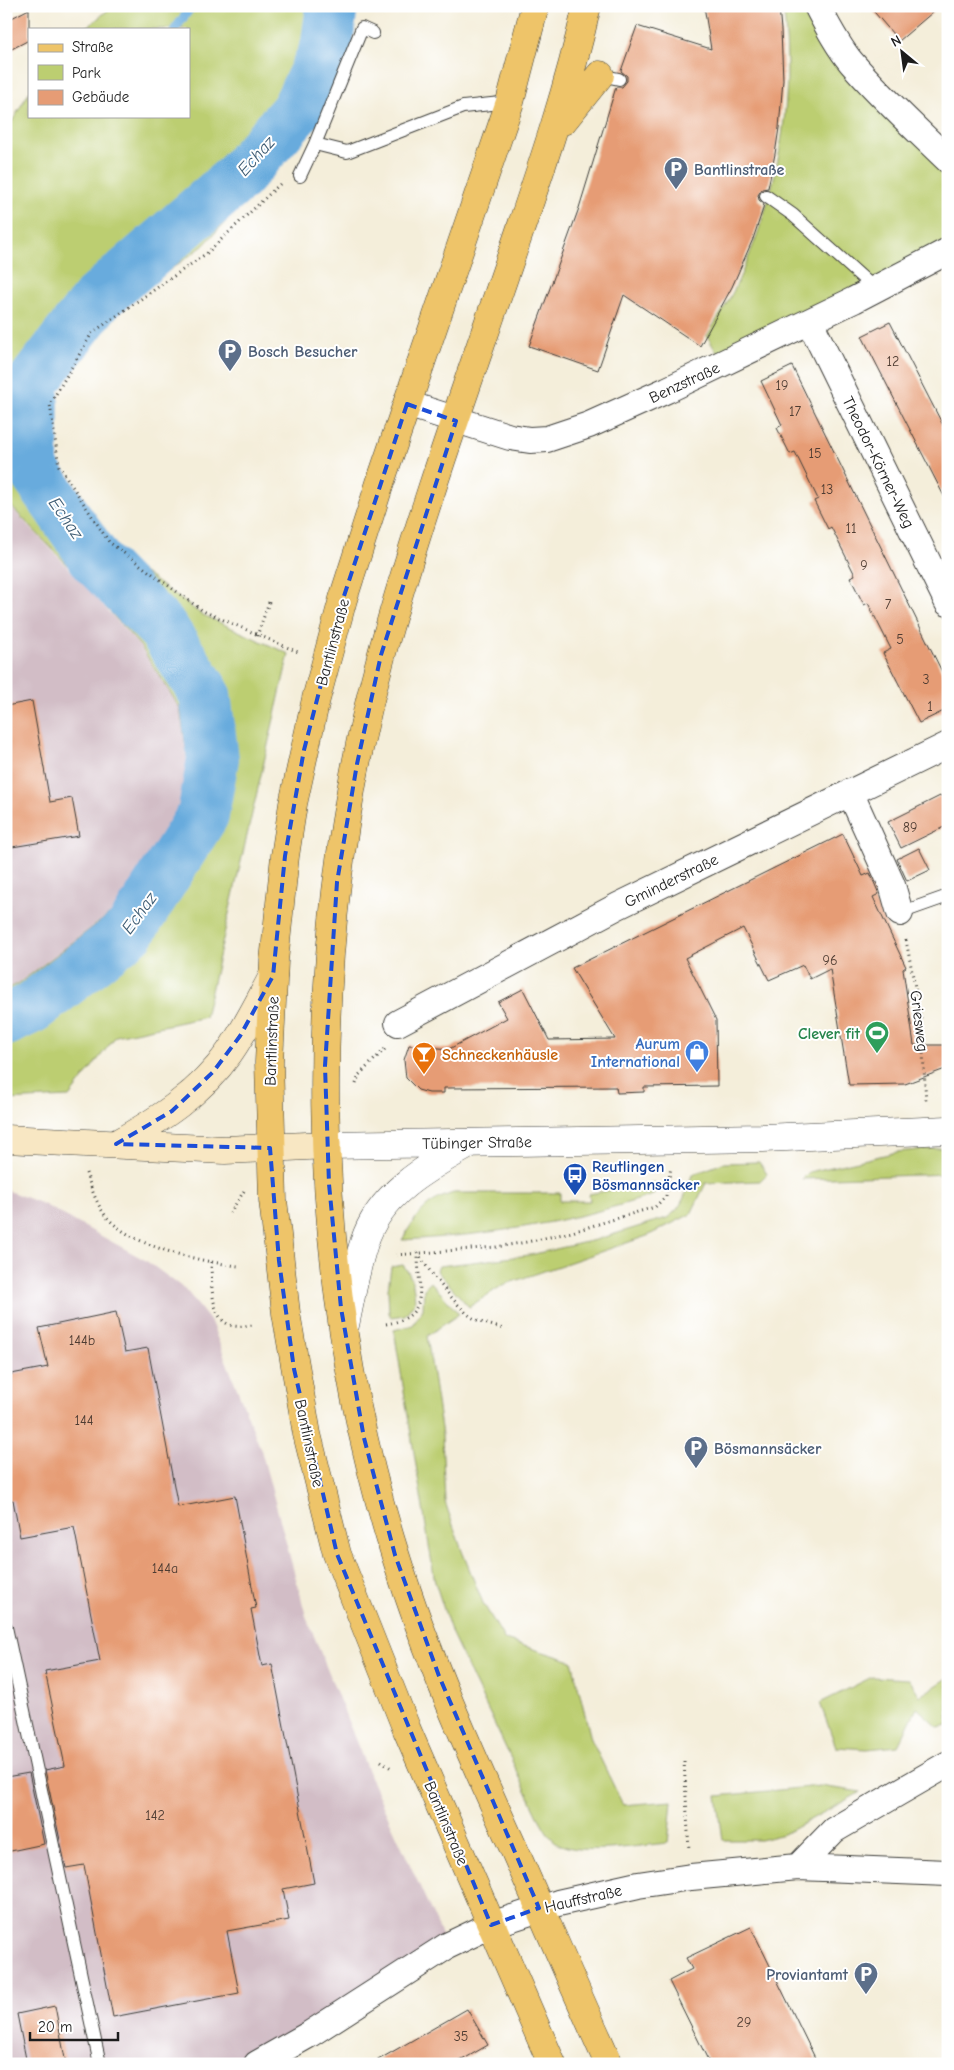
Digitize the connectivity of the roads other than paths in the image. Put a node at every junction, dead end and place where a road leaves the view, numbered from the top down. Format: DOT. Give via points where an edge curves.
graph roads {
  1 [pos="535,6"];
  2 [pos="587,6"];
  3 [pos="817,6"];
  4 [pos="373,32"];
  5 [pos="609,77"];
  6 [pos="510,102"];
  7 [pos="553,134"];
  8 [pos="315,144"];
  9 [pos="948,160"];
  10 [pos="300,176"];
  11 [pos="766,196"];
  12 [pos="948,251"];
  13 [pos="876,289"];
  14 [pos="810,322"];
  15 [pos="407,404"];
  16 [pos="456,420"];
  17 [pos="948,603"];
  18 [pos="948,745"];
  19 [pos="850,792"];
  20 [pos="948,896"];
  21 [pos="900,913"];
  22 [pos="273,976"];
  23 [pos="398,1023"];
  24 [pos="938,1131"];
  25 [pos="6,1139"];
  26 [pos="474,1142"];
  27 [pos="116,1144"];
  28 [pos="327,1145"];
  29 [pos="270,1148"];
  30 [pos="344,1330"];
  31 [pos="6,1627"];
  32 [pos="948,1764"];
  33 [pos="798,1867"];
  34 [pos="948,1873"];
  35 [pos="540,1908"];
  36 [pos="491,1925"];
  37 [pos="100,2064"];
  38 [pos="257,2064"];
  39 [pos="552,2064"];
  40 [pos="609,2064"];
  1 -- 6 [label="main road, Bantlinstraße"];
  2 -- 7 [label="main road"];
  3 -- 9 [label="street" via="850,61"];
  4 -- 8 [label="lane" via="362,28"];
  5 -- 7 [label="main road"];
  6 -- 8 [label="lane" via="463,107 347,152"];
  6 -- 15 [label="main road, Bantlinstraße"];
  7 -- 16 [label="main road"];
  8 -- 10 [label="lane"];
  11 -- 13 [label="lane" via="793,215"];
  12 -- 13 [label="street, Benzstraße"];
  13 -- 14 [label="street, Benzstraße"];
  14 -- 16 [label="street, Benzstraße" via="616,413 547,439 510,437"];
  14 -- 17 [label="street, Theodor-Körner-Weg"];
  15 -- 16 [label="street, Benzstraße"];
  15 -- 22 [label="main road, Bantlinstraße" via="343,599 304,750 285,856"];
  16 -- 28 [label="main road" via="390,624 356,764 337,882 332,937 326,1023"];
  18 -- 19 [label="street, Gminderstraße"];
  19 -- 21 [label="street" via="892,885"];
  19 -- 23 [label="street, Gminderstraße" via="618,906"];
  20 -- 21 [label="lane"];
  22 -- 27 [label="main road" via="240,1036 213,1072 172,1111"];
  22 -- 29 [label="main road, Bantlinstraße"];
  24 -- 26 [label="street, Tübinger Straße" via="777,1138"];
  25 -- 27 [label="main road, Tübinger Straße"];
  26 -- 28 [label="street, Tübinger Straße"];
  26 -- 30 [label="street" via="416,1177 396,1192 380,1211 364,1242"];
  27 -- 29 [label="main road, Tübinger Straße" via="225,1150"];
  28 -- 29 [label="main road, Tübinger Straße"];
  28 -- 30 [label="main road"];
  29 -- 36 [label="main road, Bantlinstraße" via="279,1261 294,1369 321,1498 337,1554 407,1730"];
  30 -- 35 [label="main road" via="377,1490 411,1602 462,1734"];
  31 -- 37 [label="lane"];
  32 -- 33 [label="street" via="834,1830"];
  33 -- 34 [label="street, Hauffstraße"];
  33 -- 35 [label="street, Hauffstraße" via="690,1877"];
  35 -- 36 [label="street, Hauffstraße"];
  35 -- 40 [label="main road"];
  36 -- 38 [label="street, Hauffstraße" via="447,1946"];
  36 -- 39 [label="main road, Bantlinstraße"];
}
